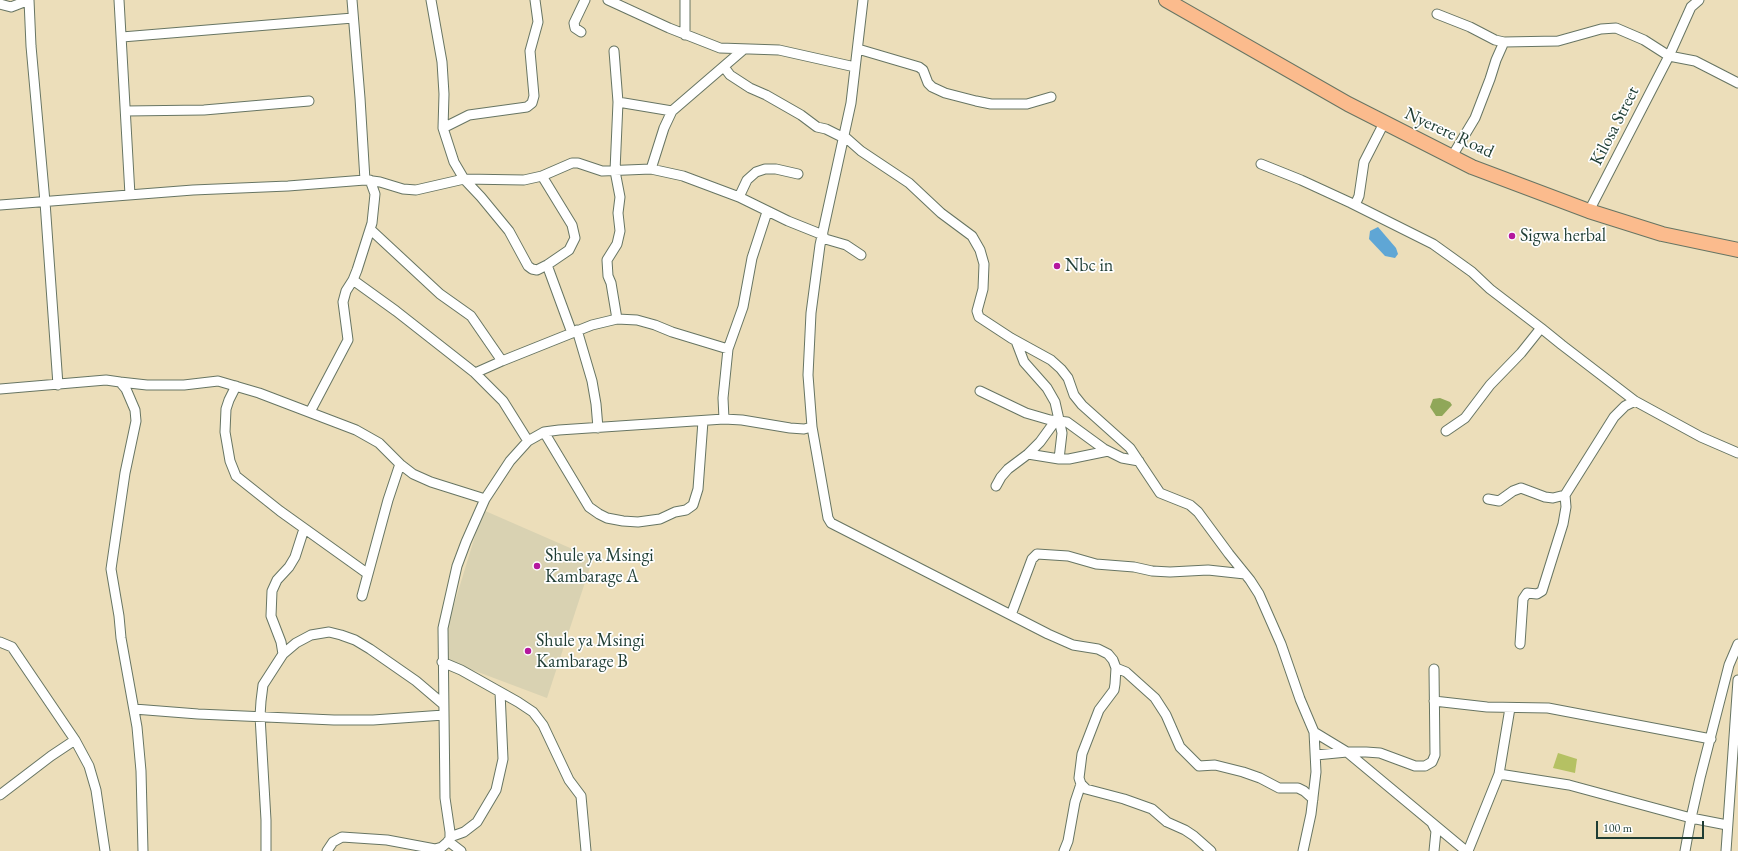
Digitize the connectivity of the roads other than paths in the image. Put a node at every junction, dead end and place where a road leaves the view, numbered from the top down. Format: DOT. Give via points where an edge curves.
graph roads {
  1 [pos="29,0"];
  2 [pos="119,0"];
  3 [pos="352,0"];
  4 [pos="431,0"];
  5 [pos="535,0"];
  6 [pos="585,0"];
  7 [pos="608,0"];
  8 [pos="685,0"];
  9 [pos="863,0"];
  10 [pos="1166,0"];
  11 [pos="1698,0"];
  12 [pos="0,4"];
  13 [pos="1437,14"];
  14 [pos="353,18"];
  15 [pos="581,32"];
  16 [pos="685,35"];
  17 [pos="122,37"];
  18 [pos="1504,42"];
  19 [pos="744,49"];
  20 [pos="858,49"];
  21 [pos="614,52"];
  22 [pos="1669,56"];
  23 [pos="724,67"];
  24 [pos="855,67"];
  25 [pos="1738,83"];
  26 [pos="1051,97"];
  27 [pos="309,101"];
  28 [pos="618,102"];
  29 [pos="126,111"];
  30 [pos="672,111"];
  31 [pos="1384,123"];
  32 [pos="443,128"];
  33 [pos="844,137"];
  34 [pos="1452,158"];
  35 [pos="1261,164"];
  36 [pos="650,170"];
  37 [pos="615,171"];
  38 [pos="798,174"];
  39 [pos="542,176"];
  40 [pos="464,179"];
  41 [pos="368,180"];
  42 [pos="130,195"];
  43 [pos="739,197"];
  44 [pos="45,202"];
  45 [pos="1355,205"];
  46 [pos="0,206"];
  47 [pos="1589,211"];
  48 [pos="767,212"];
  49 [pos="370,229"];
  50 [pos="823,236"];
  51 [pos="1738,250"];
  52 [pos="861,256"];
  53 [pos="547,265"];
  54 [pos="353,280"];
  55 [pos="616,319"];
  56 [pos="1541,328"];
  57 [pos="574,332"];
  58 [pos="1016,341"];
  59 [pos="728,349"];
  60 [pos="502,361"];
  61 [pos="475,373"];
  62 [pos="120,382"];
  63 [pos="58,385"];
  64 [pos="236,386"];
  65 [pos="0,389"];
  66 [pos="980,391"];
  67 [pos="1635,401"];
  68 [pos="310,412"];
  69 [pos="724,419"];
  70 [pos="1057,420"];
  71 [pos="703,421"];
  72 [pos="812,427"];
  73 [pos="598,428"];
  74 [pos="1446,430"];
  75 [pos="544,432"];
  76 [pos="528,441"];
  77 [pos="1108,451"];
  78 [pos="1738,453"];
  79 [pos="1028,454"];
  80 [pos="1059,459"];
  81 [pos="1139,461"];
  82 [pos="400,464"];
  83 [pos="996,486"];
  84 [pos="1566,495"];
  85 [pos="485,499"];
  86 [pos="1488,499"];
  87 [pos="304,529"];
  88 [pos="368,574"];
  89 [pos="1245,574"];
  90 [pos="362,596"];
  91 [pos="1011,615"];
  92 [pos="0,642"];
  93 [pos="1520,644"];
  94 [pos="1738,644"];
  95 [pos="283,654"];
  96 [pos="442,662"];
  97 [pos="1116,668"];
  98 [pos="1434,669"];
  99 [pos="1738,680"];
  100 [pos="500,692"];
  101 [pos="1434,701"];
  102 [pos="443,704"];
  103 [pos="1510,708"];
  104 [pos="134,709"];
  105 [pos="444,715"];
  106 [pos="260,716"];
  107 [pos="1314,732"];
  108 [pos="1712,739"];
  109 [pos="75,740"];
  110 [pos="1347,752"];
  111 [pos="1316,755"];
  112 [pos="1499,774"];
  113 [pos="1081,784"];
  114 [pos="0,795"];
  115 [pos="1313,799"];
  116 [pos="1691,818"];
  117 [pos="1431,822"];
  118 [pos="1727,825"];
  119 [pos="449,839"];
  120 [pos="326,850"];
  121 [pos="105,851"];
  122 [pos="143,851"];
  123 [pos="266,851"];
  124 [pos="461,851"];
  125 [pos="586,851"];
  126 [pos="1064,851"];
  127 [pos="1211,851"];
  128 [pos="1303,851"];
  129 [pos="1434,851"];
  130 [pos="1467,851"];
  131 [pos="1685,851"];
  132 [pos="1726,851"];
  1 -- 12 [label="street" via="11,7"];
  1 -- 44 [label="street" via="31,54"];
  2 -- 17 [label="street"];
  3 -- 14 [label="street"];
  4 -- 32 [label="street" via="443,71"];
  5 -- 32 [label="street" via="538,22 530,51 534,96 532,103 527,107 469,115"];
  6 -- 15 [label="street" via="574,23 575,28"];
  7 -- 16 [label="street"];
  8 -- 16 [label="street"];
  9 -- 20 [label="street"];
  10 -- 31 [label="main road, Nyerere Road"];
  11 -- 22 [label="street, Kilosa Street" via="1691,7"];
  13 -- 18 [label="street"];
  14 -- 17 [label="street"];
  14 -- 41 [label="street"];
  16 -- 19 [label="street" via="720,48"];
  17 -- 29 [label="street"];
  18 -- 22 [label="street" via="1558,41 1601,29 1616,28 1644,40"];
  18 -- 34 [label="street" via="1475,118"];
  19 -- 23 [label="street"];
  19 -- 24 [label="street" via="789,51"];
  20 -- 24 [label="street"];
  20 -- 26 [label="street" via="919,67 932,87 944,93 976,101 991,104 1027,104"];
  21 -- 28 [label="street"];
  22 -- 25 [label="street" via="1695,61"];
  22 -- 47 [label="street, Kilosa Street"];
  23 -- 30 [label="street"];
  23 -- 33 [label="street" via="730,75 750,88 801,115 817,127"];
  24 -- 33 [label="street"];
  27 -- 29 [label="street" via="204,110"];
  28 -- 30 [label="street"];
  28 -- 37 [label="street"];
  29 -- 42 [label="street"];
  30 -- 36 [label="street"];
  31 -- 34 [label="main road, Nyerere Road"];
  31 -- 45 [label="street" via="1364,162"];
  32 -- 40 [label="street" via="454,162"];
  33 -- 50 [label="street"];
  33 -- 58 [label="street" via="914,186 941,214 972,236 984,264 984,289 977,311 979,317"];
  34 -- 47 [label="main road, Nyerere Road"];
  35 -- 45 [label="street"];
  36 -- 37 [label="street"];
  36 -- 43 [label="street" via="683,176"];
  37 -- 39 [label="street" via="602,171 572,163"];
  37 -- 55 [label="street" via="620,197 620,231 618,244 608,260 608,276"];
  38 -- 43 [label="street" via="776,169 756,172 747,180"];
  39 -- 40 [label="street" via="509,181"];
  39 -- 53 [label="street" via="572,225 575,238 569,250"];
  40 -- 41 [label="street" via="410,191"];
  40 -- 53 [label="street" via="509,231 528,266 537,270"];
  41 -- 42 [label="street"];
  41 -- 49 [label="street" via="375,194"];
  42 -- 44 [label="street"];
  43 -- 48 [label="street"];
  44 -- 46 [label="street"];
  44 -- 63 [label="street"];
  45 -- 56 [label="street" via="1433,244"];
  47 -- 51 [label="main road, Nyerere Road" via="1662,234"];
  48 -- 50 [label="street"];
  48 -- 59 [label="street" via="752,258 743,307"];
  49 -- 54 [label="street"];
  49 -- 60 [label="street" via="440,294 470,316"];
  50 -- 52 [label="street" via="846,245"];
  50 -- 72 [label="street" via="811,313 808,352"];
  53 -- 57 [label="street"];
  54 -- 61 [label="street"];
  54 -- 68 [label="street" via="343,302 348,340"];
  55 -- 57 [label="street"];
  55 -- 59 [label="street" via="637,320"];
  56 -- 67 [label="street"];
  56 -- 74 [label="street" via="1521,353 1490,384 1465,418"];
  57 -- 60 [label="street"];
  57 -- 73 [label="street" via="592,381"];
  58 -- 70 [label="street" via="1027,366 1052,395"];
  58 -- 81 [label="street" via="1062,369 1074,395 1082,405 1130,448"];
  59 -- 69 [label="street" via="723,398"];
  60 -- 61 [label="street"];
  61 -- 76 [label="street" via="503,401"];
  62 -- 63 [label="street" via="106,380"];
  62 -- 64 [label="street" via="147,386 184,386 218,381"];
  62 -- 104 [label="street" via="131,400 136,421 125,473 111,569"];
  63 -- 65 [label="street"];
  64 -- 68 [label="street"];
  64 -- 87 [label="street" via="225,417 227,448 233,470 236,476 264,500"];
  66 -- 70 [label="street" via="1026,413"];
  67 -- 78 [label="street" via="1701,437"];
  67 -- 84 [label="street" via="1625,406 1614,418"];
  68 -- 82 [label="street" via="368,436 387,449"];
  69 -- 71 [label="street"];
  69 -- 72 [label="street" via="790,428"];
  70 -- 77 [label="street" via="1071,424"];
  70 -- 79 [label="street"];
  70 -- 80 [label="street" via="1062,433"];
  71 -- 73 [label="street"];
  71 -- 75 [label="street" via="698,489 693,505 660,519 638,522 607,518 589,507"];
  72 -- 91 [label="street" via="831,523"];
  73 -- 75 [label="street"];
  75 -- 76 [label="street"];
  76 -- 85 [label="street" via="510,461"];
  77 -- 80 [label="street"];
  77 -- 81 [label="street" via="1122,458"];
  79 -- 80 [label="street"];
  79 -- 83 [label="street" via="1008,469"];
  81 -- 89 [label="street" via="1160,493 1190,505 1198,512"];
  82 -- 85 [label="street" via="413,474 431,482"];
  82 -- 88 [label="street"];
  84 -- 86 [label="street" via="1545,497 1521,488 1499,501"];
  84 -- 93 [label="street" via="1563,524 1542,590 1537,594 1527,593 1523,599"];
  85 -- 96 [label="street" via="457,566 443,628"];
  87 -- 88 [label="street"];
  87 -- 95 [label="street" via="295,557 272,590 272,616"];
  88 -- 90 [label="street"];
  89 -- 91 [label="street" via="1208,570 1170,572 1096,564 1068,556 1037,554 1032,559"];
  89 -- 107 [label="street" via="1259,594"];
  91 -- 97 [label="street" via="1073,645 1098,649 1108,654"];
  92 -- 109 [label="street" via="12,647"];
  94 -- 108 [label="street" via="1730,665"];
  95 -- 102 [label="street" via="311,635 329,632 341,635 370,649 416,681"];
  95 -- 106 [label="street" via="263,685"];
  96 -- 100 [label="street"];
  96 -- 102 [label="street"];
  97 -- 113 [label="street" via="1114,690 1099,710 1082,754 1079,778"];
  97 -- 115 [label="street" via="1126,672 1155,698 1166,715 1180,748 1199,766 1215,765 1243,772 1279,788 1298,788"];
  98 -- 101 [label="street"];
  99 -- 118 [label="street"];
  100 -- 119 [label="street" via="503,759 496,790 477,822"];
  100 -- 125 [label="street" via="533,712 543,725 569,780 581,796"];
  101 -- 103 [label="street" via="1487,708"];
  101 -- 110 [label="street" via="1435,754 1429,764 1415,766 1380,753"];
  102 -- 105 [label="street"];
  103 -- 108 [label="street" via="1548,708"];
  103 -- 112 [label="street"];
  104 -- 106 [label="street"];
  104 -- 122 [label="street" via="141,771"];
  105 -- 106 [label="street" via="373,720"];
  105 -- 119 [label="street" via="445,798"];
  106 -- 123 [label="street"];
  107 -- 110 [label="street"];
  107 -- 111 [label="street"];
  108 -- 116 [label="street"];
  109 -- 114 [label="street"];
  109 -- 121 [label="street" via="89,766 96,790"];
  110 -- 111 [label="street"];
  110 -- 117 [label="street"];
  111 -- 115 [label="street"];
  112 -- 116 [label="street" via="1569,785"];
  112 -- 130 [label="street"];
  113 -- 126 [label="street"];
  113 -- 127 [label="street" via="1086,789 1152,809 1167,822 1194,836"];
  115 -- 128 [label="street"];
  116 -- 118 [label="street"];
  116 -- 131 [label="street"];
  117 -- 129 [label="street" via="1436,831"];
  117 -- 130 [label="street"];
  118 -- 132 [label="street"];
  119 -- 120 [label="street" via="442,847 435,849 387,840 342,837"];
  119 -- 124 [label="street"];
}
